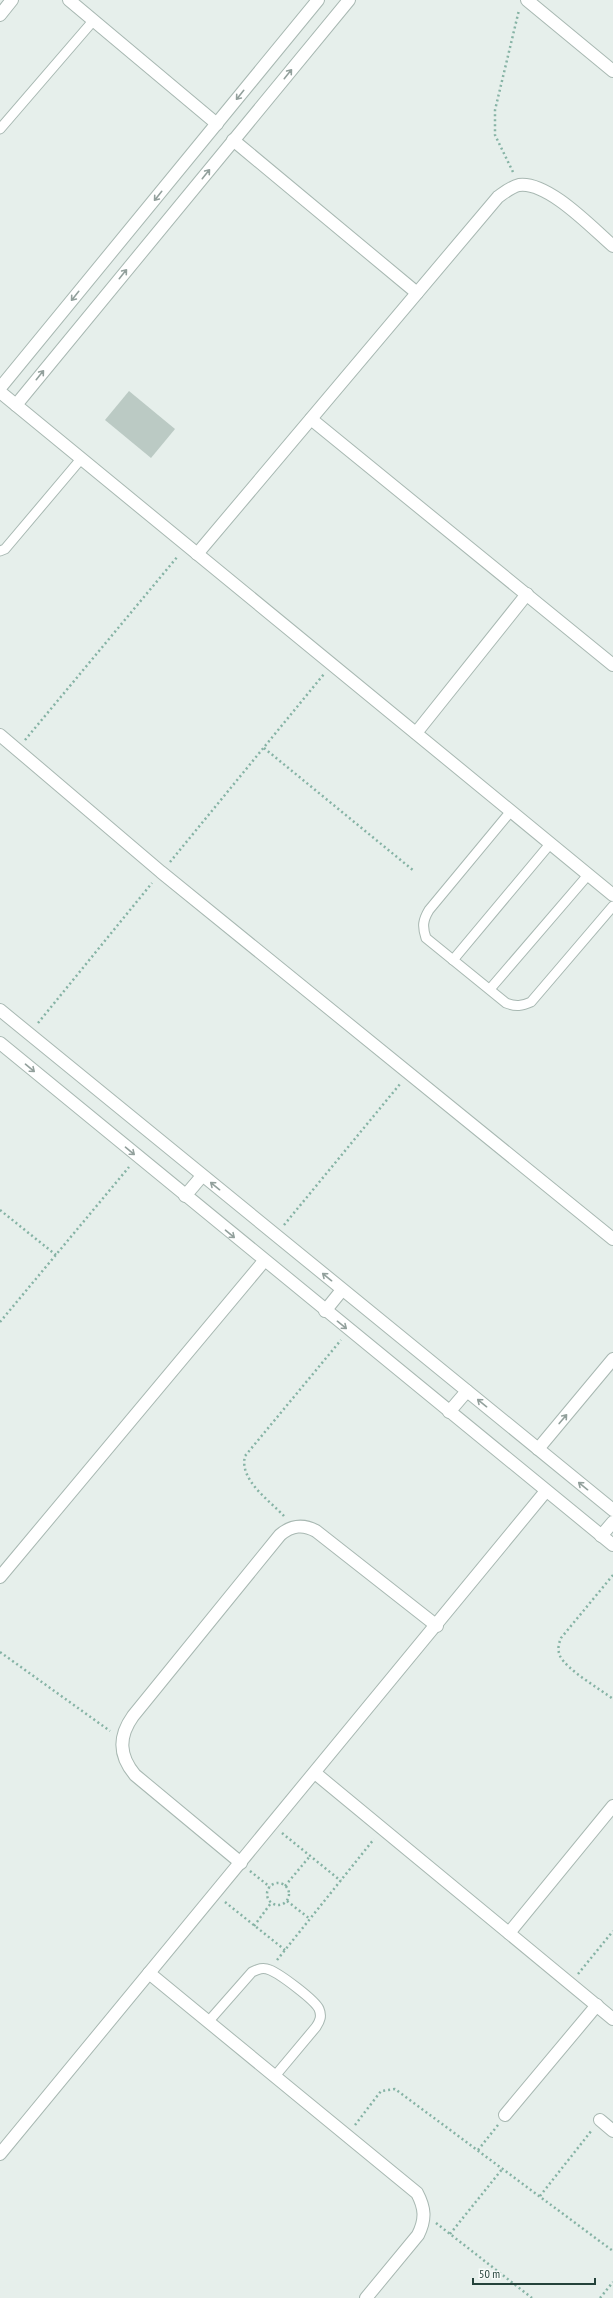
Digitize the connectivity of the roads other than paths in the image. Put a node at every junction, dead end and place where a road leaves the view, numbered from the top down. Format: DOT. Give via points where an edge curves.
graph roads {
  1 [pos="12,0"];
  2 [pos="69,0"];
  3 [pos="318,0"];
  4 [pos="349,0"];
  5 [pos="523,4"];
  6 [pos="0,14"];
  7 [pos="93,21"];
  8 [pos="613,71"];
  9 [pos="217,124"];
  10 [pos="0,129"];
  11 [pos="233,140"];
  12 [pos="613,246"];
  13 [pos="418,293"];
  14 [pos="0,388"];
  15 [pos="0,392"];
  16 [pos="16,405"];
  17 [pos="311,419"];
  18 [pos="82,459"];
  19 [pos="0,551"];
  20 [pos="198,554"];
  21 [pos="527,594"];
  22 [pos="613,665"];
  23 [pos="416,733"];
  24 [pos="0,735"];
  25 [pos="511,811"];
  26 [pos="550,844"];
  27 [pos="588,875"];
  28 [pos="613,895"];
  29 [pos="613,906"];
  30 [pos="453,960"];
  31 [pos="490,989"];
  32 [pos="0,1010"];
  33 [pos="0,1043"];
  34 [pos="202,1176"];
  35 [pos="185,1196"];
  36 [pos="613,1239"];
  37 [pos="264,1261"];
  38 [pos="342,1290"];
  39 [pos="325,1311"];
  40 [pos="613,1359"];
  41 [pos="467,1391"];
  42 [pos="449,1412"];
  43 [pos="538,1449"];
  44 [pos="546,1491"];
  45 [pos="613,1510"];
  46 [pos="613,1522"];
  47 [pos="601,1536"];
  48 [pos="613,1545"];
  49 [pos="0,1576"];
  50 [pos="437,1626"];
  51 [pos="315,1773"];
  52 [pos="613,1806"];
  53 [pos="241,1863"];
  54 [pos="509,1933"];
  55 [pos="149,1973"];
  56 [pos="597,2005"];
  57 [pos="613,2019"];
  58 [pos="208,2022"];
  59 [pos="275,2076"];
  60 [pos="505,2115"];
  61 [pos="600,2120"];
  62 [pos="613,2131"];
  63 [pos="0,2154"];
  64 [pos="366,2298"];
  1 -- 6 [label="street"];
  2 -- 7 [label="street"];
  3 -- 9 [label="street, one-way"];
  11 -- 4 [label="street, one-way"];
  5 -- 8 [label="street"];
  7 -- 9 [label="street"];
  7 -- 10 [label="lane"];
  9 -- 14 [label="street, one-way"];
  11 -- 13 [label="street"];
  16 -- 11 [label="street, one-way"];
  12 -- 13 [label="street" via="549,193 520,185 508,189 498,197"];
  13 -- 17 [label="street"];
  15 -- 16 [label="street"];
  16 -- 18 [label="street"];
  17 -- 20 [label="street"];
  17 -- 21 [label="street"];
  18 -- 19 [label="lane" via="5,549"];
  18 -- 20 [label="street"];
  20 -- 23 [label="street"];
  21 -- 22 [label="street"];
  21 -- 23 [label="street"];
  23 -- 25 [label="street"];
  24 -- 36 [label="street" via="162,872"];
  25 -- 26 [label="street"];
  25 -- 30 [label="lane" via="424,918 426,938"];
  26 -- 27 [label="street"];
  26 -- 30 [label="lane"];
  27 -- 28 [label="street"];
  27 -- 31 [label="lane"];
  29 -- 31 [label="lane" via="531,1002 523,1006 514,1006"];
  30 -- 31 [label="lane"];
  32 -- 34 [label="street"];
  33 -- 35 [label="street, one-way"];
  34 -- 35 [label="street"];
  38 -- 34 [label="street, one-way"];
  35 -- 37 [label="street, one-way"];
  37 -- 39 [label="street"];
  37 -- 49 [label="street"];
  38 -- 39 [label="street"];
  38 -- 41 [label="street"];
  39 -- 42 [label="street, one-way"];
  43 -- 40 [label="street, one-way"];
  41 -- 42 [label="street"];
  43 -- 41 [label="street, one-way"];
  42 -- 44 [label="street"];
  45 -- 43 [label="street, one-way"];
  44 -- 47 [label="street"];
  44 -- 50 [label="street"];
  46 -- 47 [label="street"];
  47 -- 48 [label="street"];
  50 -- 51 [label="street"];
  50 -- 53 [label="street" via="316,1531 294,1527 280,1535 125,1726 122,1739 122,1752 135,1776"];
  51 -- 53 [label="street"];
  51 -- 54 [label="street"];
  52 -- 54 [label="street"];
  53 -- 55 [label="street"];
  54 -- 56 [label="street"];
  55 -- 58 [label="street"];
  55 -- 63 [label="street"];
  56 -- 57 [label="street"];
  56 -- 60 [label="street"];
  58 -- 59 [label="street"];
  58 -- 59 [label="lane" via="252,1972 264,1968 316,2004 320,2014 316,2027"];
  59 -- 64 [label="street" via="417,2193 422,2203 425,2214 418,2235"];
  61 -- 62 [label="street"];
}
